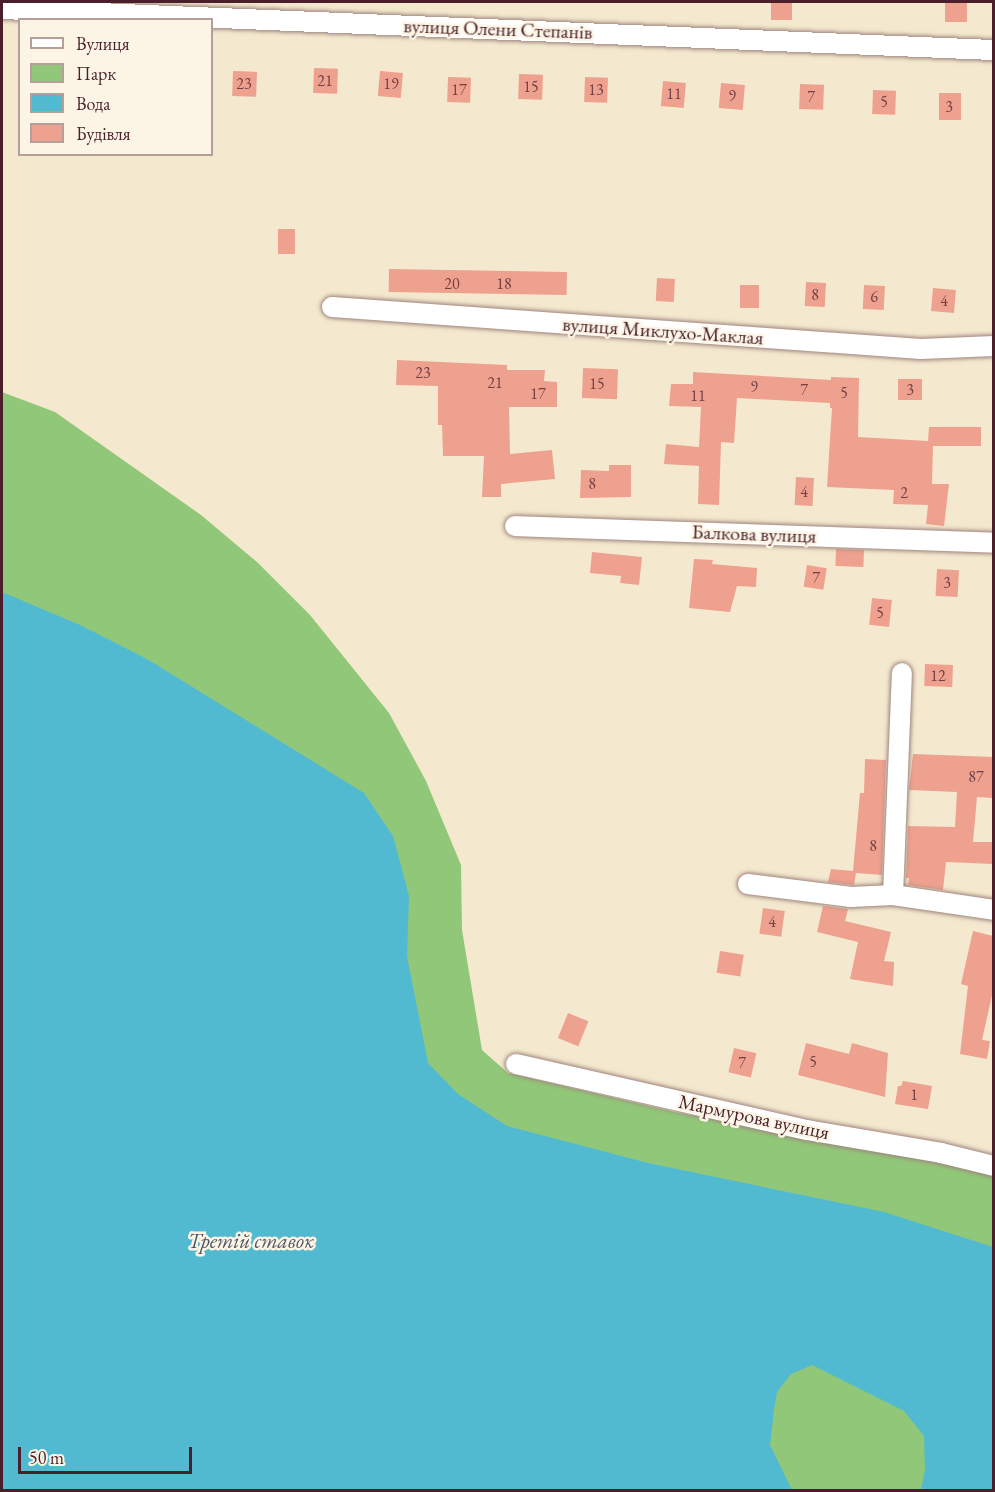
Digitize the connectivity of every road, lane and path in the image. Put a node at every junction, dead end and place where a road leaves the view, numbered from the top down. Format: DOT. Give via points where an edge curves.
graph roads {
  1 [pos="140,7"];
  2 [pos="2,9"];
  3 [pos="993,50"];
  4 [pos="332,307"];
  5 [pos="993,346"];
  6 [pos="515,526"];
  7 [pos="993,543"];
  8 [pos="902,673"];
  9 [pos="748,884"];
  10 [pos="893,895"];
  11 [pos="993,910"];
  12 [pos="516,1064"];
  13 [pos="993,1166"];
  1 -- 2 [label="street, вулиця Олени Степанів"];
  1 -- 3 [label="street, вулиця Олени Степанів"];
  4 -- 5 [label="street, вулиця Миклухо-Маклая" via="921,349"];
  6 -- 7 [label="street, Балкова вулиця"];
  8 -- 10 [label="street"];
  9 -- 10 [label="street" via="851,897"];
  10 -- 11 [label="street"];
  12 -- 13 [label="street, Мармурова вулиця" via="807,1130"];
}
